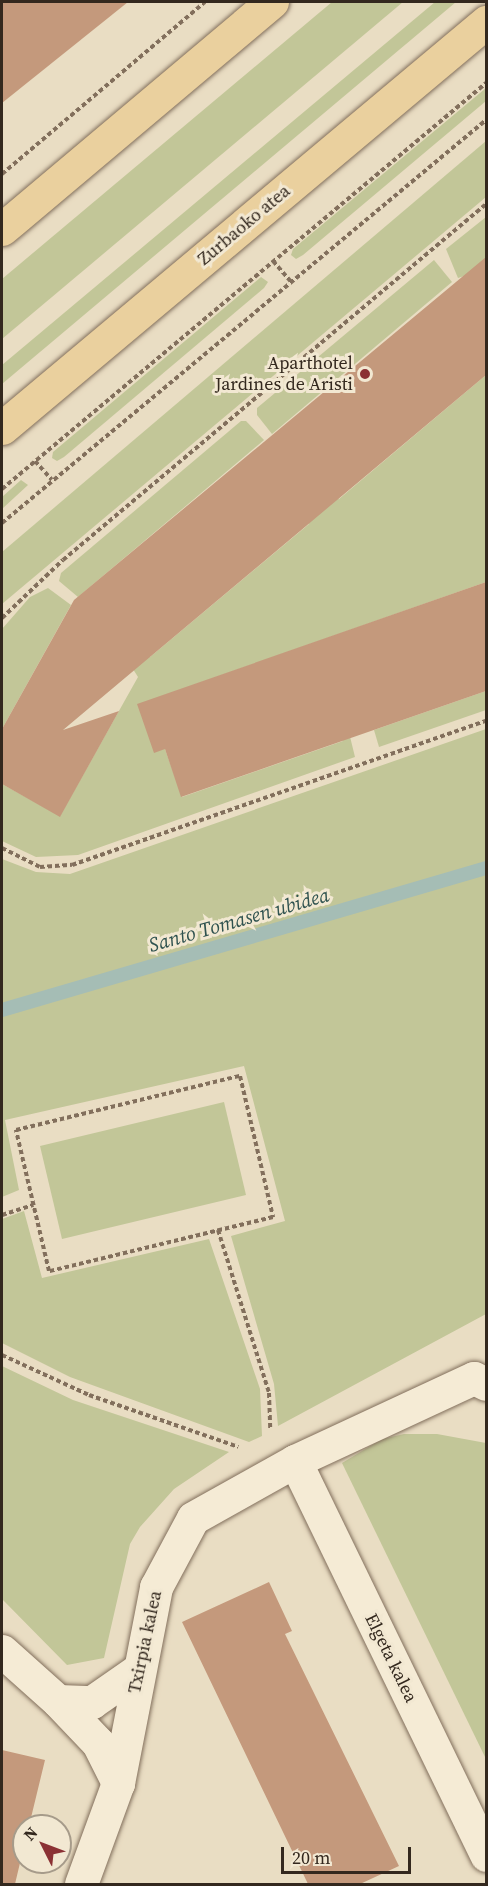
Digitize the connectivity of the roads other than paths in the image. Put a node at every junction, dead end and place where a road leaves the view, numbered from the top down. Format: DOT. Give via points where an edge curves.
graph roads {
  1 [pos="272,2"];
  2 [pos="486,22"];
  3 [pos="2,229"];
  4 [pos="2,428"];
  5 [pos="486,1384"];
  6 [pos="295,1461"];
  7 [pos="2,1651"];
  8 [pos="138,1670"];
  9 [pos="58,1701"];
  10 [pos="118,1783"];
  11 [pos="486,1855"];
  12 [pos="81,1884"];
  1 -- 3 [label="main road"];
  2 -- 4 [label="main road, Zurbaoko atea"];
  5 -- 6 [label="street, Txirpia kalea" via="474,1378"];
  6 -- 8 [label="street, Txirpia kalea" via="193,1518 156,1587"];
  6 -- 11 [label="street, Elgeta kalea"];
  7 -- 9 [label="street"];
  8 -- 9 [label="street" via="92,1701"];
  8 -- 10 [label="street, Txirpia kalea"];
  9 -- 10 [label="street" via="98,1743"];
  10 -- 12 [label="street, Txirpia kalea"];
}
